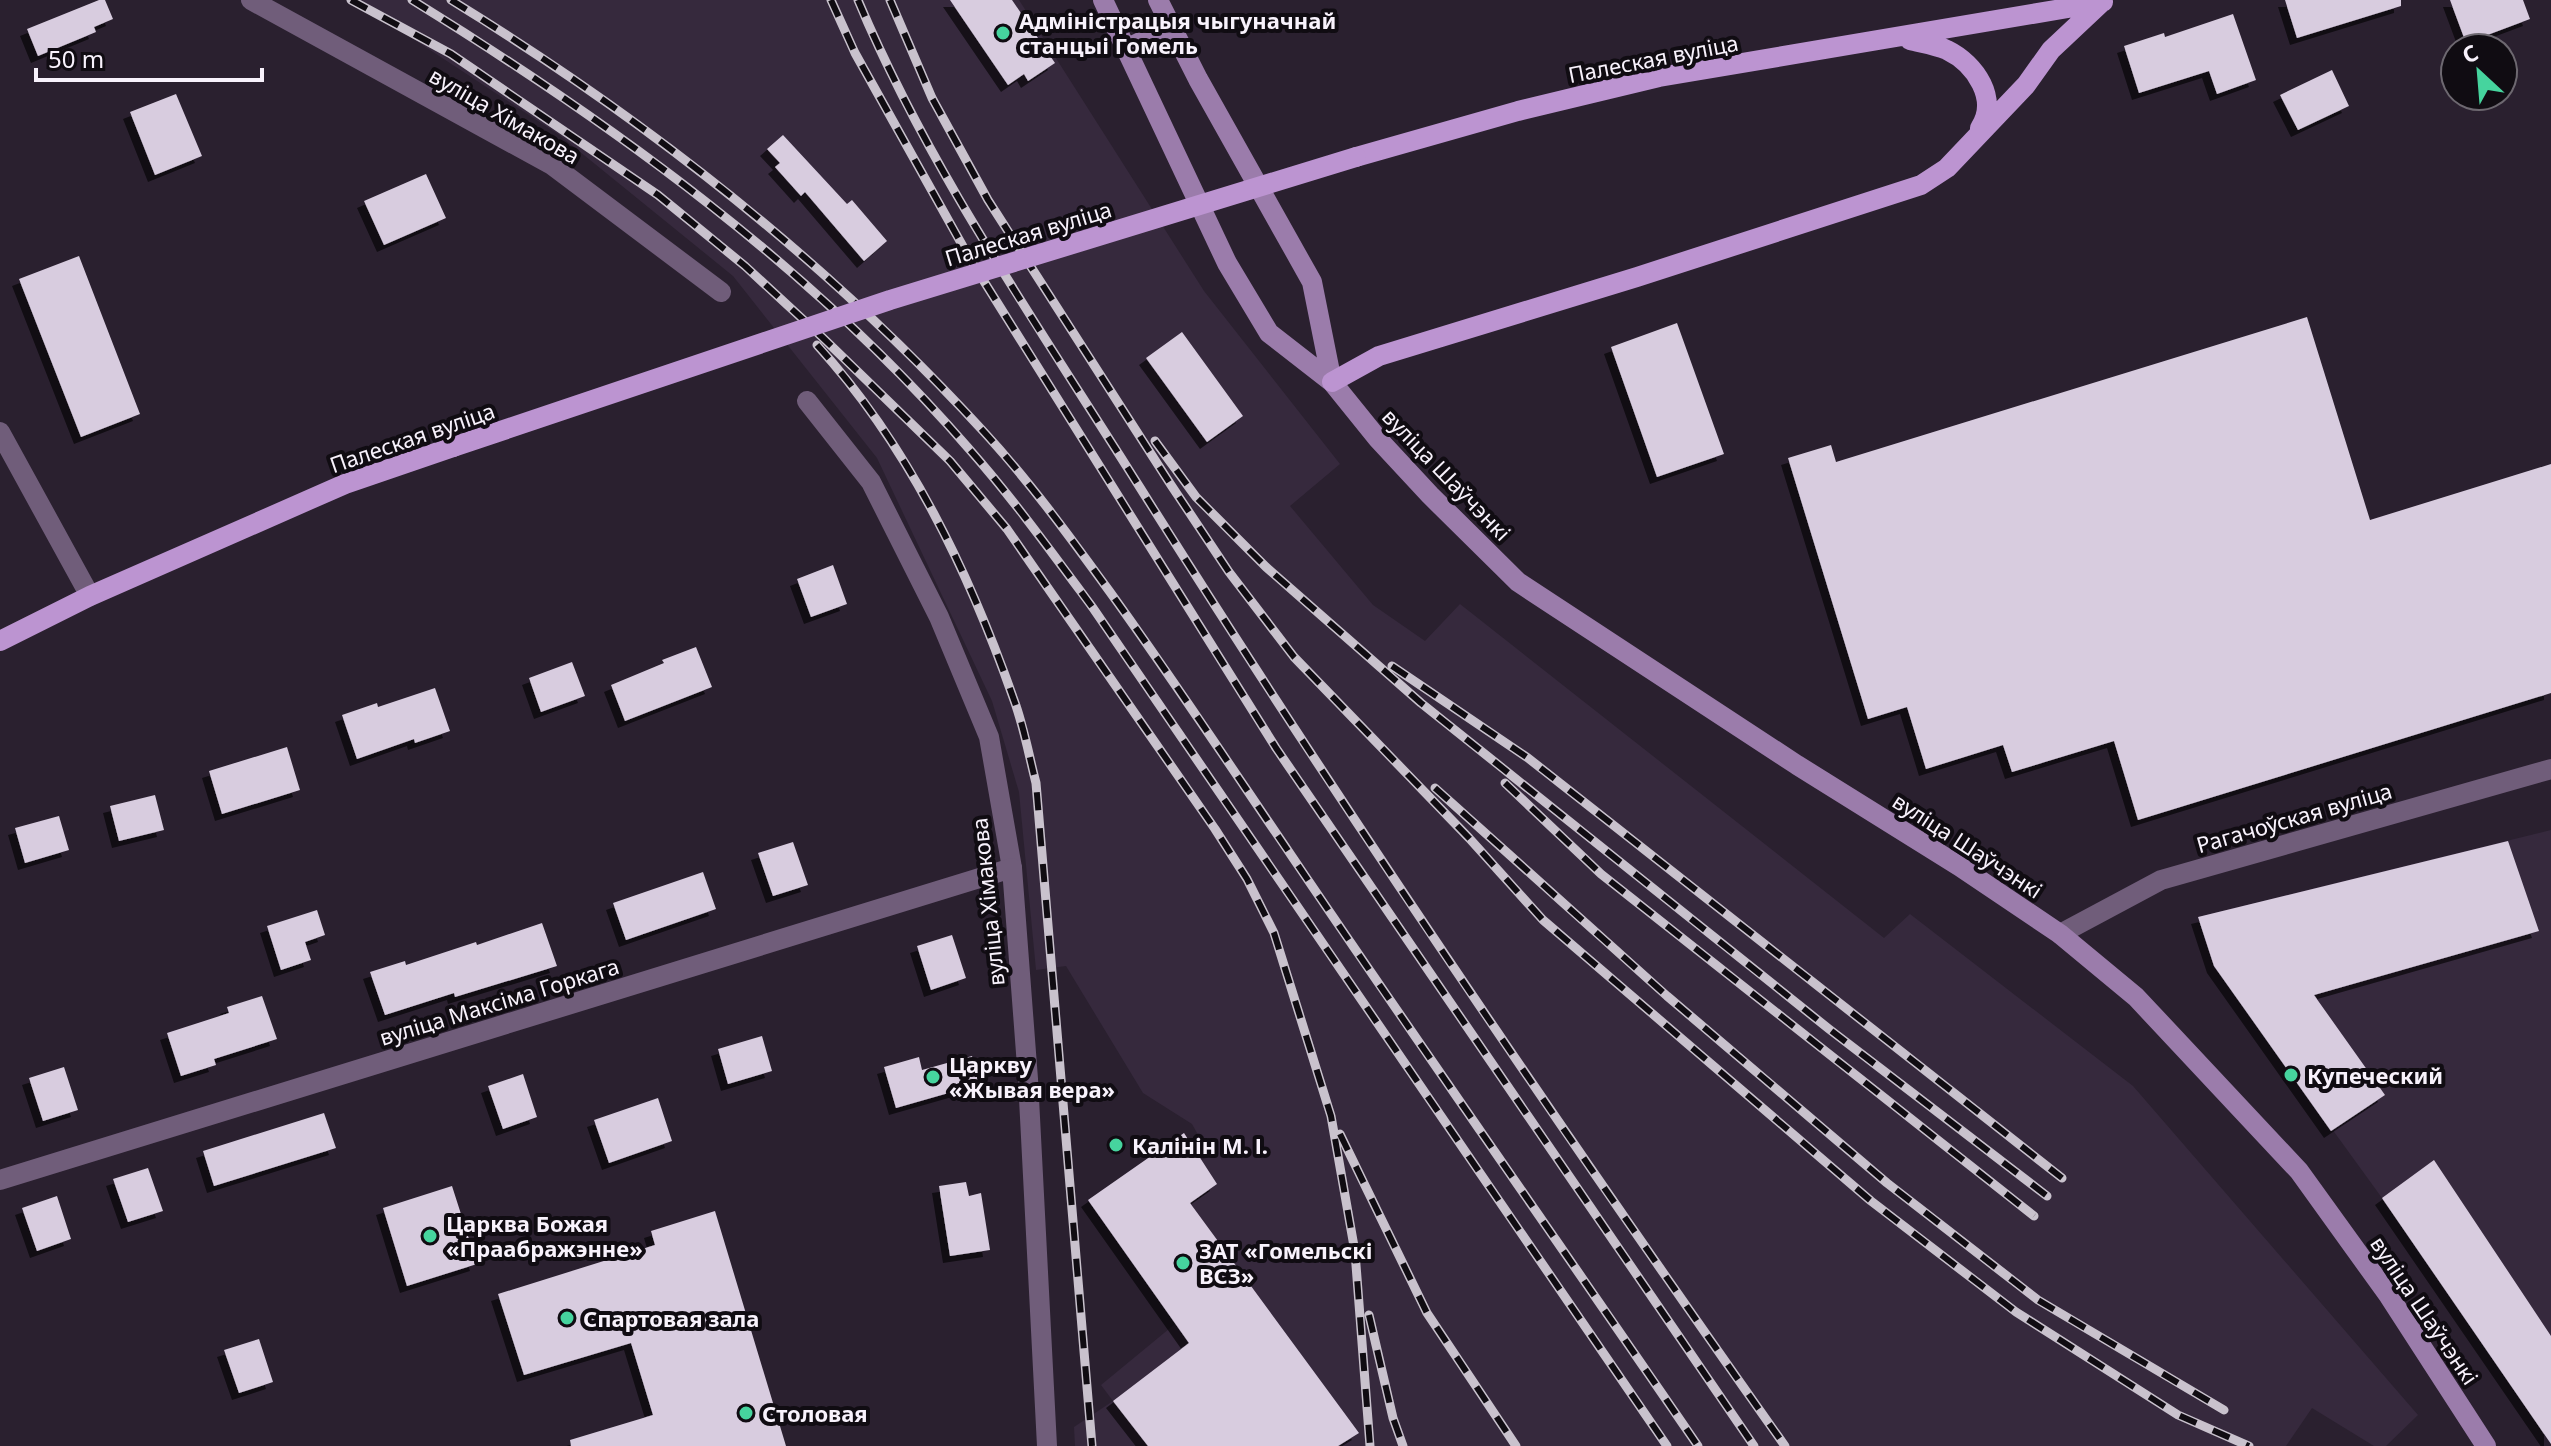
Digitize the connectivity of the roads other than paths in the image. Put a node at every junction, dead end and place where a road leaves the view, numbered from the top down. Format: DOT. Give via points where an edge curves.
graph roads {
  1 [pos="251,0"];
  2 [pos="1103,0"];
  3 [pos="1158,0"];
  4 [pos="2105,1"];
  5 [pos="1173,26"];
  6 [pos="1902,38"];
  7 [pos="1126,49"];
  8 [pos="1973,138"];
  9 [pos="721,292"];
  10 [pos="1332,382"];
  11 [pos="807,401"];
  12 [pos="0,432"];
  13 [pos="90,596"];
  14 [pos="0,641"];
  15 [pos="2551,769"];
  16 [pos="1012,868"];
  17 [pos="2060,934"];
  18 [pos="0,1180"];
  19 [pos="1047,1446"];
  20 [pos="2486,1446"];
  1 -- 9 [label="street, вуліца Хімакова" via="552,165"];
  2 -- 7 [label="main road, вуліца Шаўчэнкі"];
  3 -- 5 [label="main road, вуліца Шаўчэнкі"];
  4 -- 6 [label="main road, Палеская вуліца"];
  4 -- 8 [label="main road" via="2051,50 2026,85"];
  5 -- 7 [label="main road"];
  5 -- 10 [label="main road, вуліца Шаўчэнкі" via="1312,282"];
  6 -- 8 [label="main road" via="1948,51 1985,87 1987,117"];
  6 -- 13 [label="main road, Палеская вуліца, bridge" via="1659,77 1518,111 890,300 345,484"];
  7 -- 10 [label="main road, вуліца Шаўчэнкі" via="1227,263 1269,333"];
  8 -- 10 [label="main road" via="1947,168 1921,185 1379,356"];
  10 -- 17 [label="main road, вуліца Шаўчэнкі" via="1430,495 1518,582"];
  11 -- 16 [label="street, вуліца Хімакова" via="871,482 939,617 989,737"];
  12 -- 13 [label="street"];
  13 -- 14 [label="main road, Палеская вуліца"];
  15 -- 17 [label="street, Рагачоўская вуліца" via="2161,880"];
  16 -- 18 [label="street, вуліца Максіма Горкага"];
  16 -- 19 [label="street, вуліца Хімакова"];
  17 -- 20 [label="main road, вуліца Шаўчэнкі" via="2136,997 2299,1171 2389,1296"];
}
